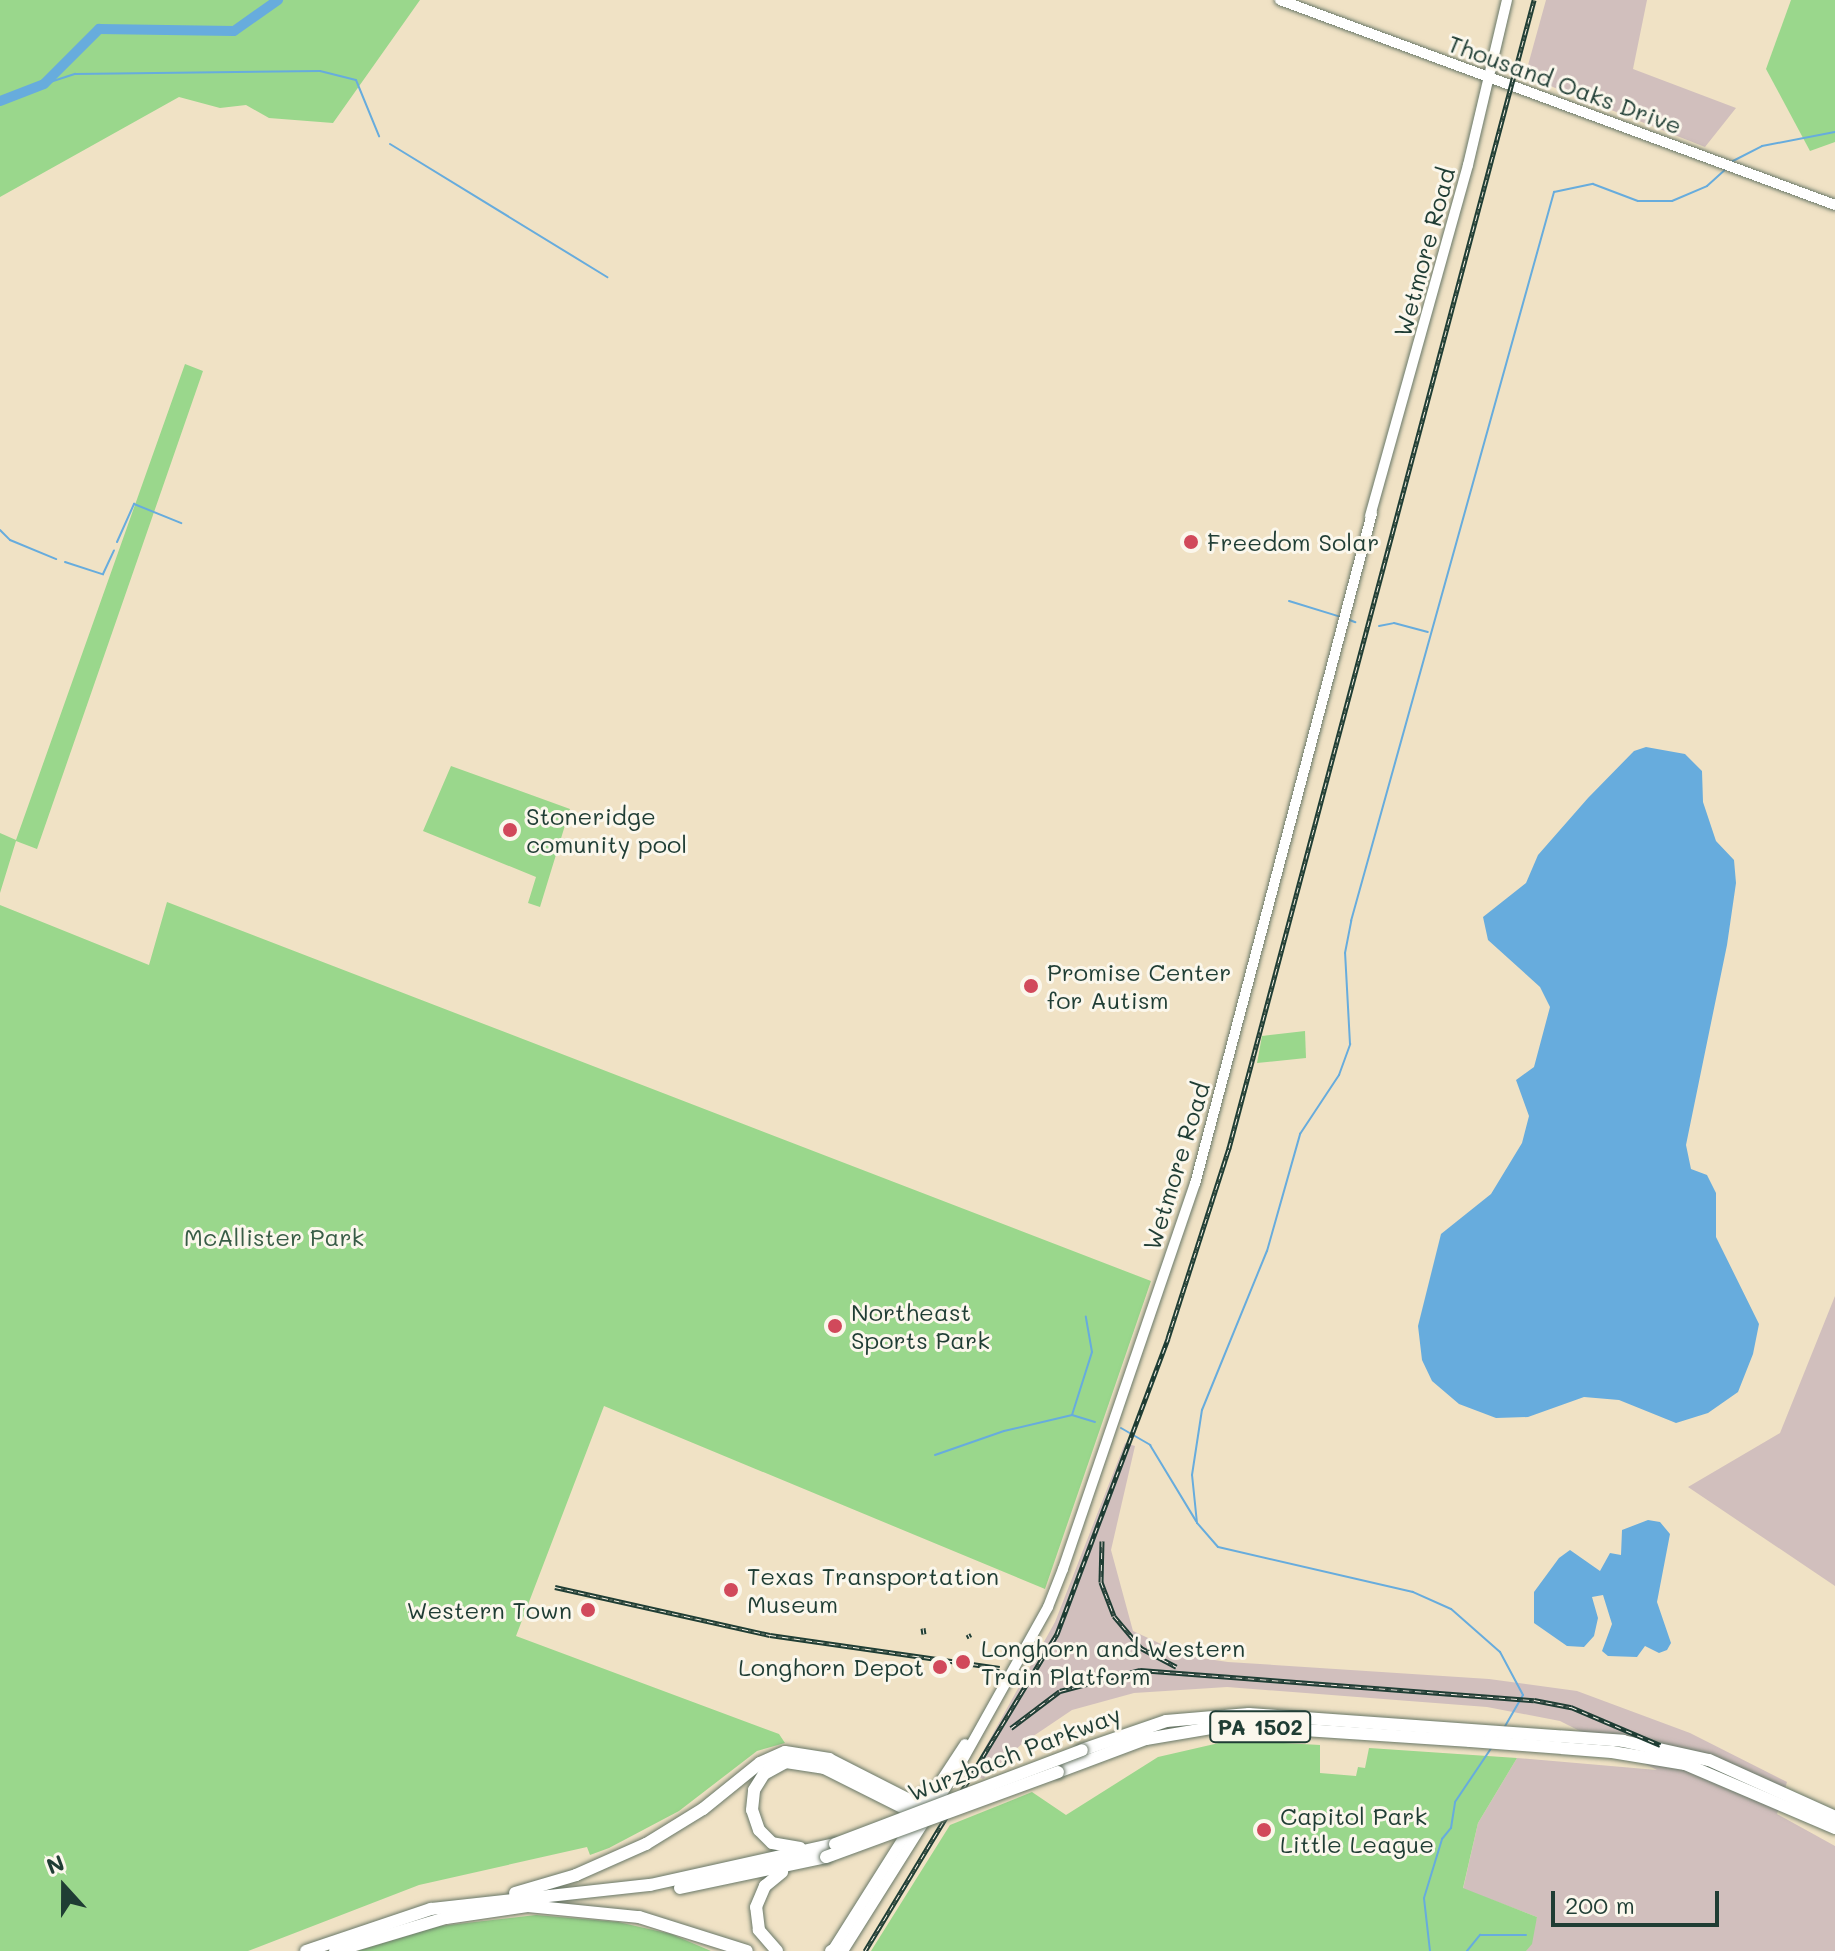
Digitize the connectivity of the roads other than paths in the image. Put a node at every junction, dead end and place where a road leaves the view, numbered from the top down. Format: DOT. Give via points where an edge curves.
graph roads {
  1 [pos="1280,0"];
  2 [pos="1507,0"];
  3 [pos="1486,76"];
  4 [pos="1835,205"];
  5 [pos="981,1724"];
  6 [pos="1472,1736"];
  7 [pos="935,1789"];
  8 [pos="898,1801"];
  9 [pos="1794,1806"];
  10 [pos="923,1810"];
  11 [pos="1835,1815"];
  12 [pos="1835,1828"];
  13 [pos="907,1833"];
  14 [pos="835,1844"];
  15 [pos="790,1866"];
  16 [pos="465,1904"];
  17 [pos="525,1906"];
  18 [pos="306,1951"];
  19 [pos="335,1951"];
  20 [pos="747,1951"];
  21 [pos="777,1951"];
  22 [pos="832,1951"];
  23 [pos="843,1951"];
  1 -- 3 [label="main road, Thousand Oaks Drive"];
  2 -- 3 [label="main road, Wetmore Road"];
  3 -- 4 [label="main road, Thousand Oaks Drive"];
  3 -- 5 [label="main road, Wetmore Road" via="1462,188 1195,1184 1048,1607"];
  5 -- 7 [label="main road, Wetmore Road"];
  5 -- 10 [label="main road, Wetmore Road"];
  6 -- 9 [label="highway, Wurzbach Parkway / PA 1502" via="1660,1759"];
  6 -- 14 [label="highway, Wurzbach Parkway / PA 1502, bridge" via="1214,1715 1149,1725"];
  6 -- 15 [label="highway, Wurzbach Parkway / PA 1502, bridge" via="1229,1725 1137,1741"];
  7 -- 10 [label="highway"];
  8 -- 10 [label="highway"];
  8 -- 13 [label="highway"];
  8 -- 14 [label="highway" via="802,1761 764,1774 752,1800 763,1835 791,1850"];
  9 -- 11 [label="highway, Wurzbach Parkway / PA 1502"];
  9 -- 12 [label="highway, Wurzbach Parkway / PA 1502"];
  10 -- 13 [label="main road, Wetmore Road"];
  10 -- 16 [label="highway" via="829,1759 785,1752 760,1763 682,1822 610,1862"];
  10 -- 23 [label="main road, Wetmore Road"];
  13 -- 22 [label="main road, Wetmore Road"];
  14 -- 16 [label="highway, Wurzbach Parkway / PA 1502" via="650,1885"];
  15 -- 17 [label="highway, Wurzbach Parkway / PA 1502" via="643,1894"];
  15 -- 21 [label="highway" via="772,1878 756,1901 759,1930"];
  16 -- 18 [label="highway, Wurzbach Parkway / PA 1502" via="396,1917"];
  17 -- 19 [label="highway, Wurzbach Parkway / PA 1502" via="435,1920"];
  17 -- 20 [label="highway" via="639,1917"];
}
